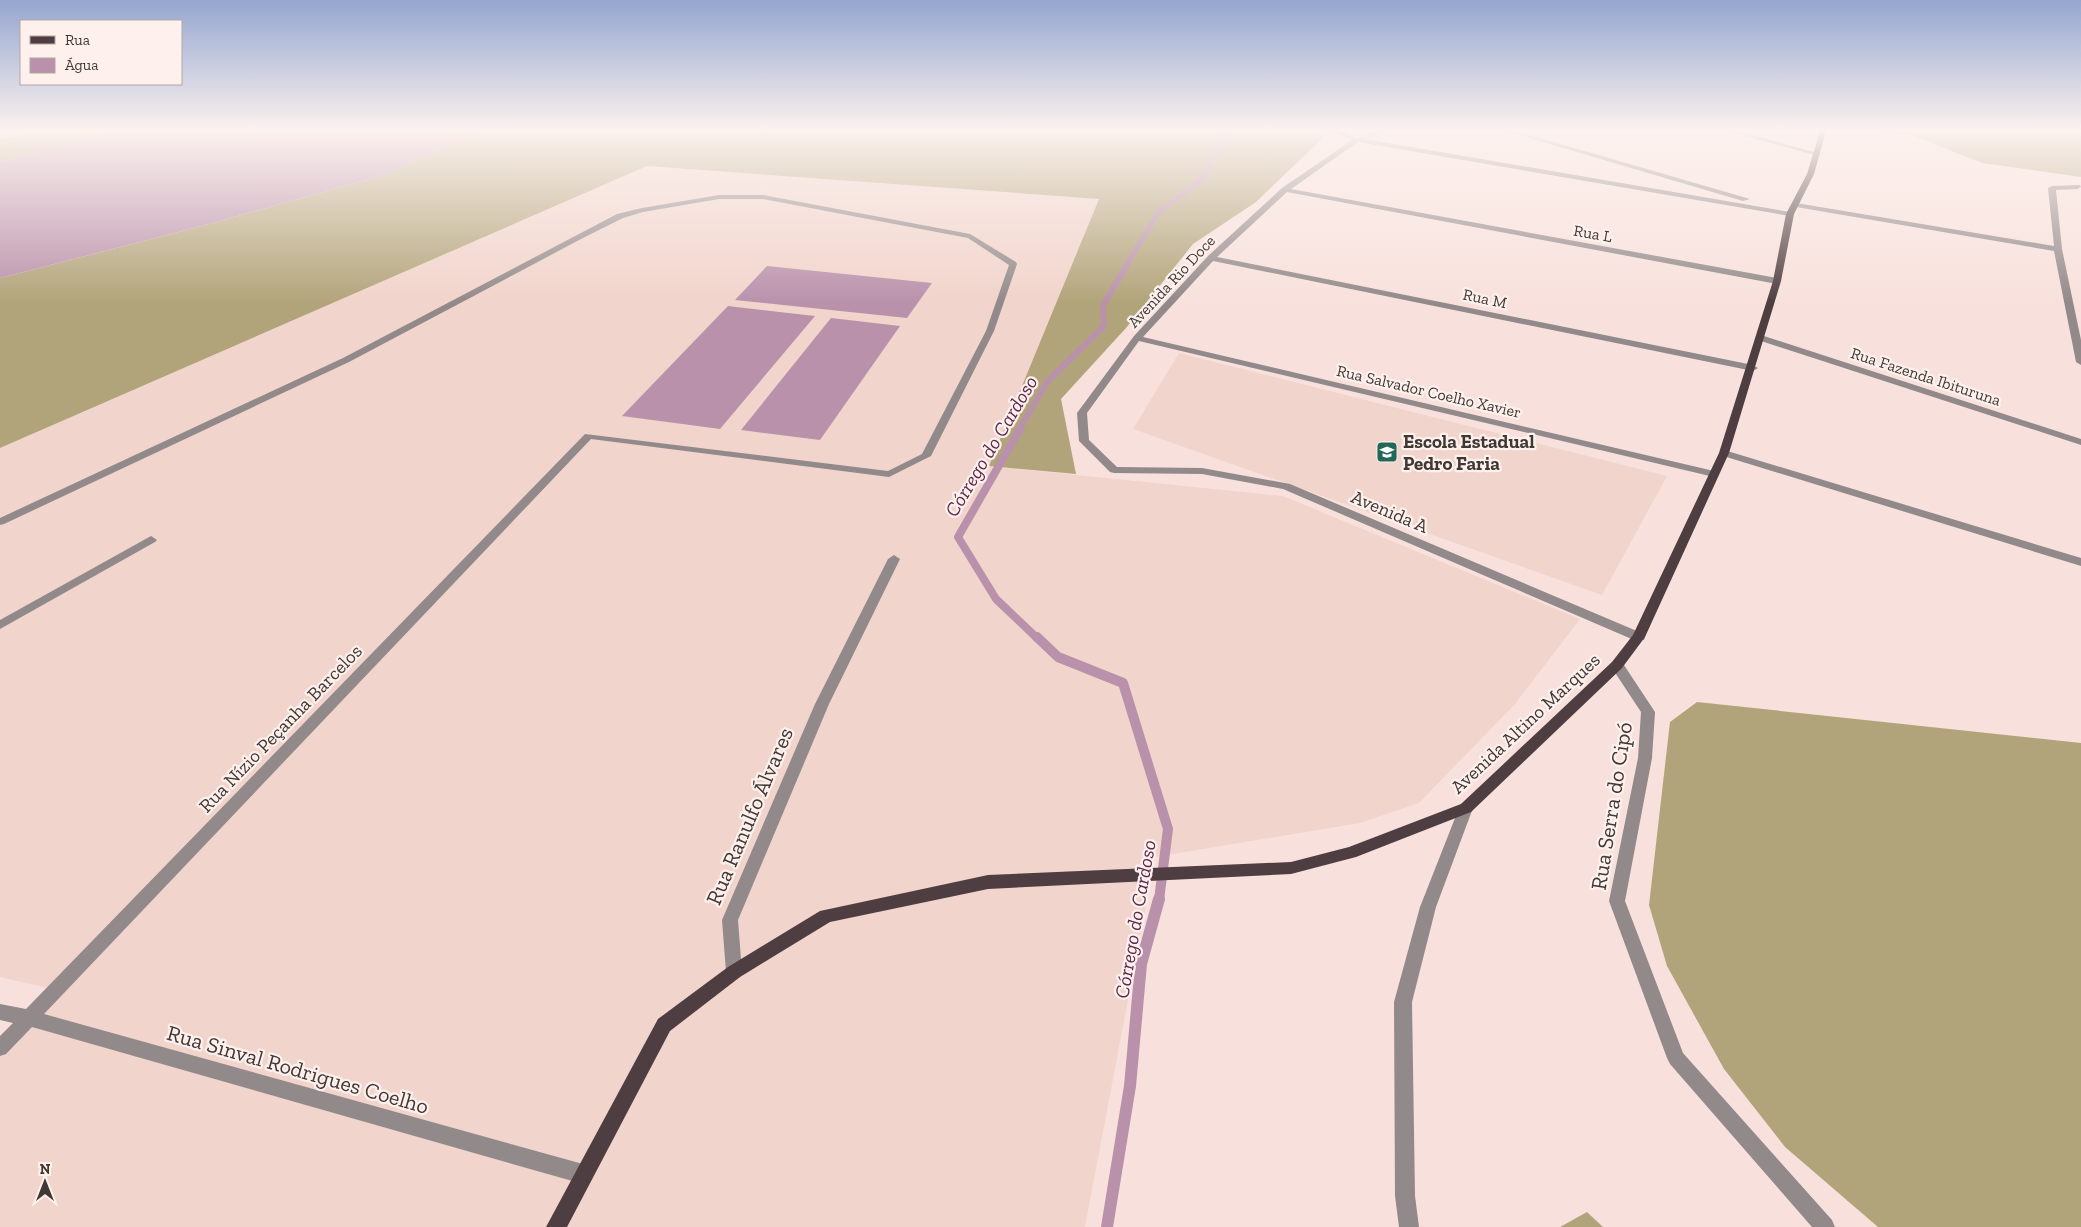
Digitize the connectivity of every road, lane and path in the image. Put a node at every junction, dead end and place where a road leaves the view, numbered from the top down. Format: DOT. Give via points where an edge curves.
graph roads {
  1 [pos="1288,188"];
  2 [pos="1653,188"];
  3 [pos="1711,188"];
  4 [pos="1802,188"];
  5 [pos="2052,188"];
  6 [pos="1285,190"];
  7 [pos="1792,211"];
  8 [pos="2058,249"];
  9 [pos="1211,258"];
  10 [pos="1777,281"];
  11 [pos="1137,338"];
  12 [pos="1762,338"];
  13 [pos="2081,362"];
  14 [pos="1753,368"];
  15 [pos="2081,442"];
  16 [pos="1724,453"];
  17 [pos="1114,470"];
  18 [pos="1714,474"];
  19 [pos="0,522"];
  20 [pos="151,540"];
  21 [pos="894,559"];
  22 [pos="2081,562"];
  23 [pos="0,625"];
  24 [pos="1638,637"];
  25 [pos="1617,665"];
  26 [pos="1466,808"];
  27 [pos="734,972"];
  28 [pos="0,1012"];
  29 [pos="29,1018"];
  30 [pos="0,1048"];
  31 [pos="583,1174"];
  32 [pos="556,1227"];
  33 [pos="1409,1227"];
  34 [pos="1825,1227"];
  1 -- 6 [label="street, Avenida Rio Doce"];
  2 -- 7 [label="street"];
  3 -- 7 [label="street"];
  4 -- 7 [label="main road, Avenida Altino Marques"];
  5 -- 8 [label="street"];
  6 -- 9 [label="street, Avenida Rio Doce"];
  6 -- 10 [label="street, Rua L"];
  7 -- 8 [label="street"];
  7 -- 10 [label="main road, Avenida Altino Marques"];
  8 -- 13 [label="street"];
  9 -- 11 [label="street, Avenida Rio Doce"];
  9 -- 14 [label="street, Rua M"];
  10 -- 12 [label="main road, Avenida Altino Marques"];
  11 -- 17 [label="street, Avenida Rio Doce" via="1082,413 1084,440"];
  11 -- 18 [label="street, Rua Salvador Coelho Xavier"];
  12 -- 14 [label="main road, Avenida Altino Marques"];
  12 -- 15 [label="street, Rua Fazenda Ibituruna"];
  14 -- 16 [label="main road, Avenida Altino Marques"];
  16 -- 18 [label="main road, Avenida Altino Marques"];
  16 -- 22 [label="street"];
  17 -- 24 [label="street, Avenida A" via="1202,471 1286,486"];
  18 -- 24 [label="main road, Avenida Altino Marques"];
  19 -- 29 [label="street, Rua Nízio Peçanha Barcelos" via="346,360 578,237 620,216 642,210 719,197 764,196 970,236 1014,264 990,331 926,456 890,474 589,436"];
  20 -- 23 [label="street"];
  21 -- 27 [label="street, Rua Ranulfo Álvares" via="822,704 730,920"];
  24 -- 25 [label="main road, Avenida Altino Marques"];
  25 -- 26 [label="main road, Avenida Altino Marques"];
  25 -- 34 [label="street, Rua Serra do Cipó" via="1648,712 1645,758 1618,901 1621,910 1676,1058"];
  26 -- 27 [label="main road, Avenida Altino Marques" via="1351,853 1291,868 988,882 826,916"];
  26 -- 33 [label="street" via="1428,907 1403,1002 1405,1196"];
  27 -- 31 [label="main road" via="664,1025"];
  28 -- 29 [label="street, Rua Sinval Rodrigues Coelho"];
  29 -- 30 [label="street, Rua Nízio Peçanha Barcelos"];
  29 -- 31 [label="street, Rua Sinval Rodrigues Coelho"];
  31 -- 32 [label="main road"];
}
